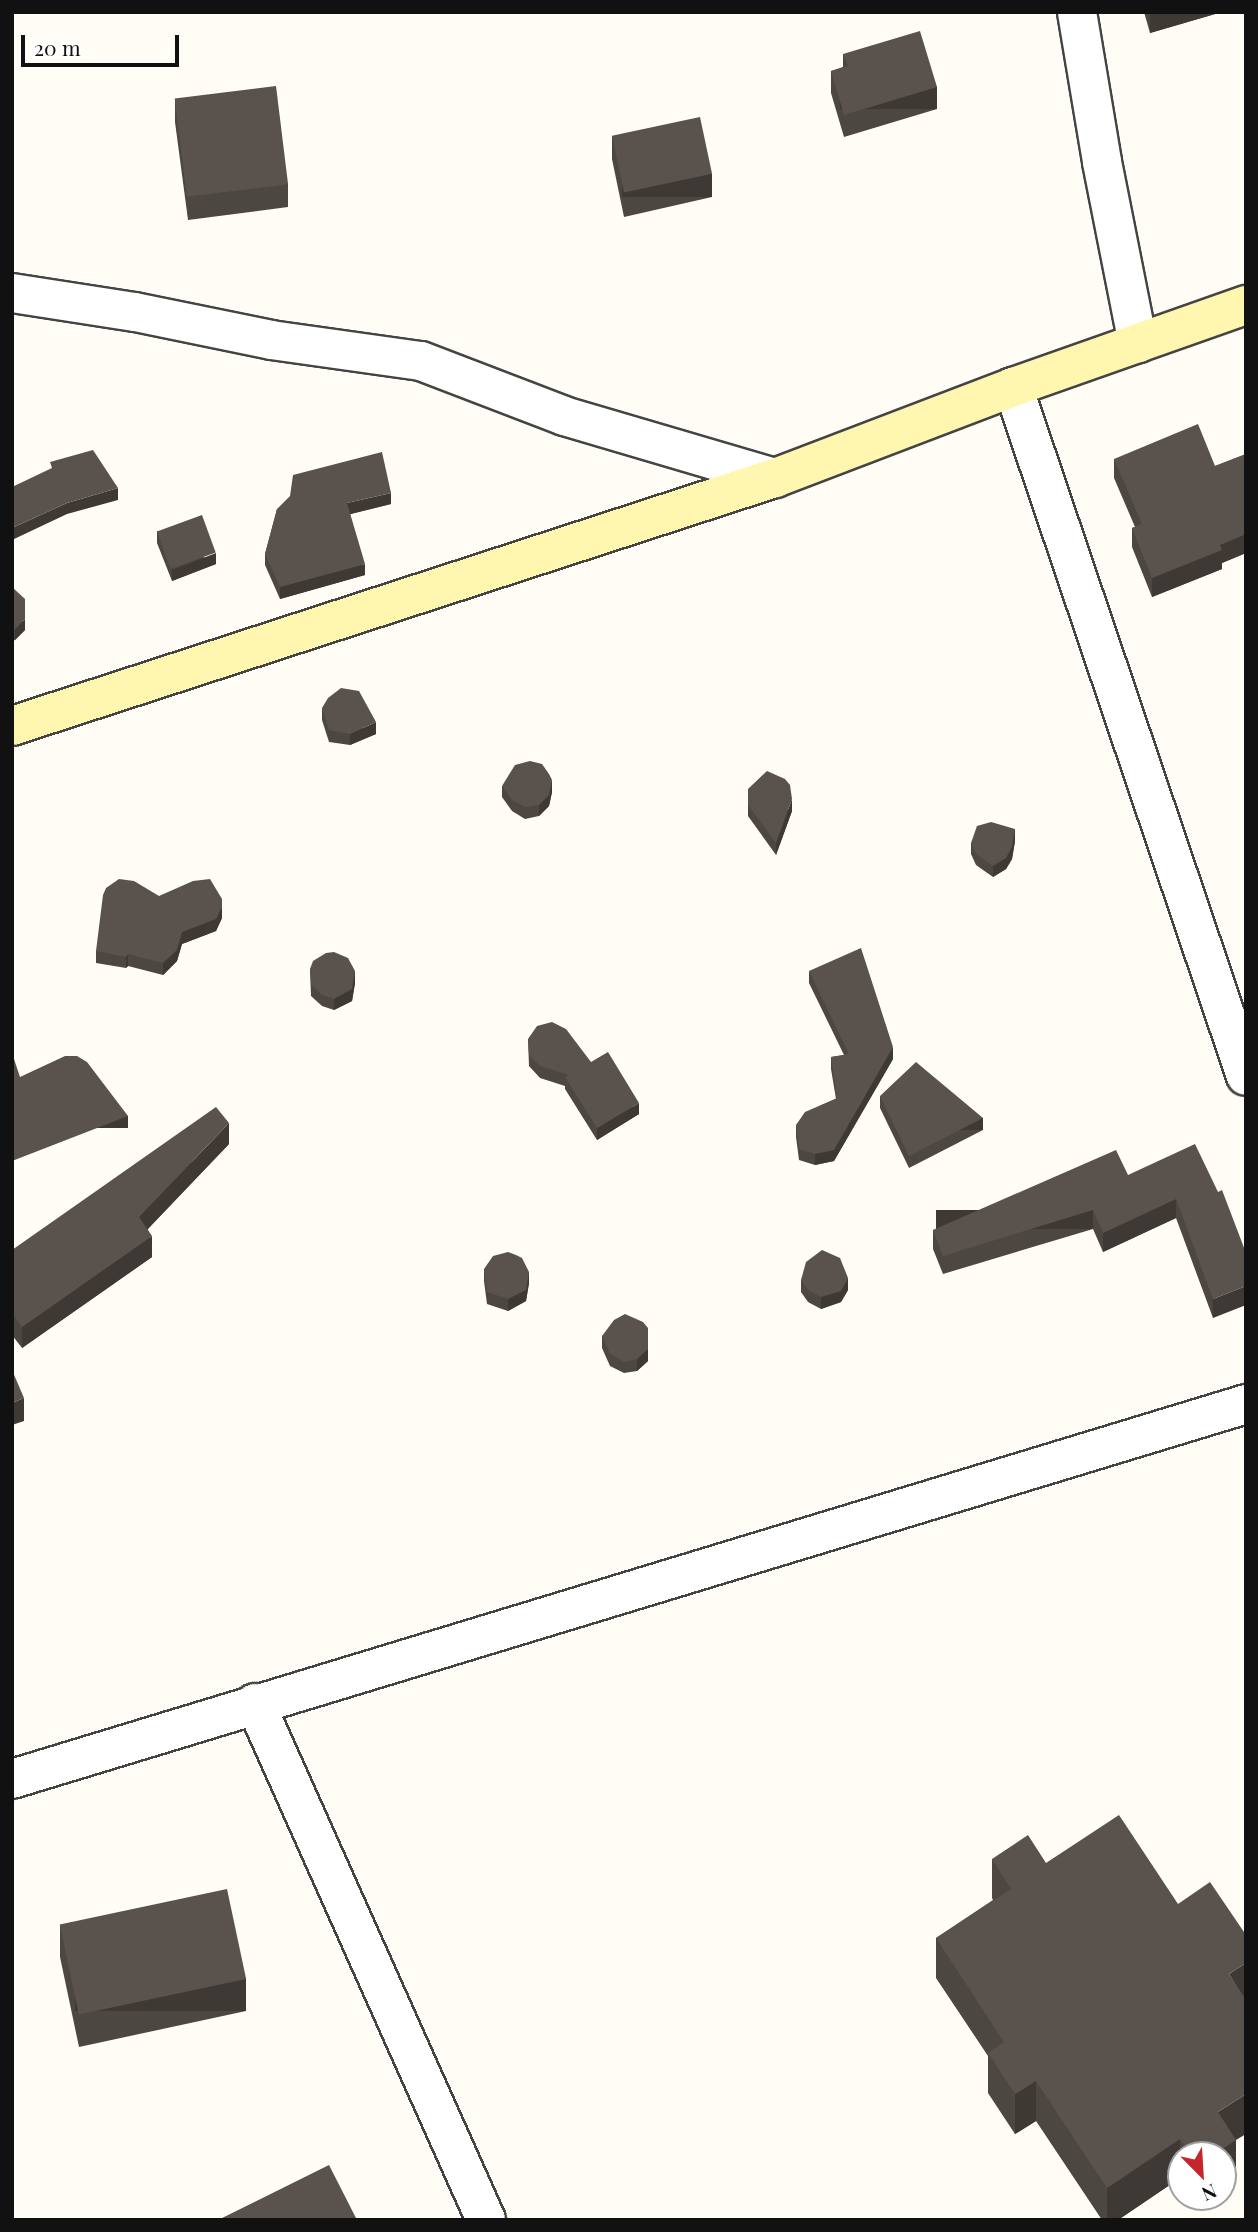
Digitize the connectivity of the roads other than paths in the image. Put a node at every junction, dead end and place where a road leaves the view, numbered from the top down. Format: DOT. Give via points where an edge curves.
graph roads {
  1 [pos="1077,12"];
  2 [pos="12,293"];
  3 [pos="1246,305"];
  4 [pos="1138,343"];
  5 [pos="1013,387"];
  6 [pos="775,478"];
  7 [pos="12,726"];
  8 [pos="1246,1076"];
  9 [pos="1246,1404"];
  10 [pos="255,1703"];
  11 [pos="12,1779"];
  12 [pos="486,2220"];
  1 -- 4 [label="street"];
  2 -- 6 [label="street" via="271,340 421,361 564,416"];
  3 -- 4 [label="main road"];
  4 -- 5 [label="main road"];
  5 -- 6 [label="main road"];
  5 -- 8 [label="street"];
  6 -- 7 [label="main road"];
  9 -- 10 [label="street"];
  10 -- 11 [label="street"];
  10 -- 12 [label="street"];
}
